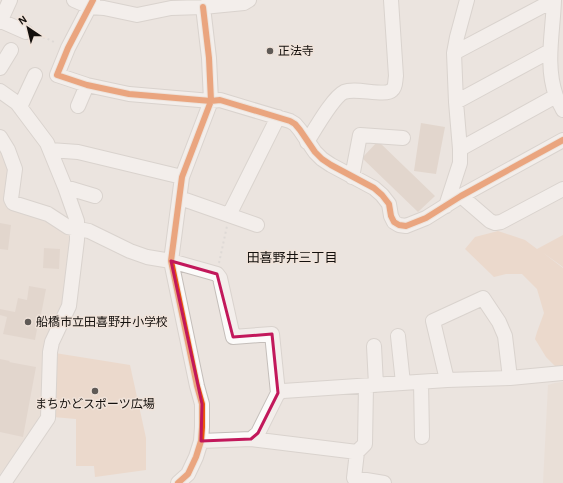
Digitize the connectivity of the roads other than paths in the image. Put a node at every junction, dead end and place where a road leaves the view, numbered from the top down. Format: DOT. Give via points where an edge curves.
graph roads {
  1 [pos="10,0"];
  2 [pos="74,0"];
  3 [pos="249,0"];
  4 [pos="391,0"];
  5 [pos="467,0"];
  6 [pos="91,3"];
  7 [pos="118,5"];
  8 [pos="203,7"];
  9 [pos="558,20"];
  10 [pos="0,21"];
  11 [pos="26,32"];
  12 [pos="11,50"];
  13 [pos="550,51"];
  14 [pos="454,53"];
  15 [pos="0,68"];
  16 [pos="35,75"];
  17 [pos="557,78"];
  18 [pos="87,85"];
  19 [pos="0,91"];
  20 [pos="556,96"];
  21 [pos="211,101"];
  22 [pos="456,102"];
  23 [pos="78,106"];
  24 [pos="20,107"];
  25 [pos="563,110"];
  26 [pos="278,117"];
  27 [pos="0,137"];
  28 [pos="403,138"];
  29 [pos="563,140"];
  30 [pos="307,142"];
  31 [pos="460,149"];
  32 [pos="50,150"];
  33 [pos="182,177"];
  34 [pos="352,177"];
  35 [pos="65,187"];
  36 [pos="563,189"];
  37 [pos="95,196"];
  38 [pos="461,196"];
  39 [pos="180,198"];
  40 [pos="446,206"];
  41 [pos="229,215"];
  42 [pos="257,225"];
  43 [pos="77,229"];
  44 [pos="170,261"];
  45 [pos="398,336"];
  46 [pos="374,346"];
  47 [pos="563,373"];
  48 [pos="510,378"];
  49 [pos="447,380"];
  50 [pos="421,382"];
  51 [pos="403,383"];
  52 [pos="371,385"];
  53 [pos="278,393"];
  54 [pos="422,437"];
  55 [pos="251,439"];
  56 [pos="201,441"];
  57 [pos="356,452"];
  58 [pos="186,480"];
  59 [pos="354,481"];
  60 [pos="4,483"];
  61 [pos="384,483"];
  1 -- 10 [label="street"];
  2 -- 6 [label="street"];
  3 -- 8 [label="street" via="244,3"];
  4 -- 30 [label="street" via="396,76 393,89 386,93 355,90 343,92 334,100"];
  5 -- 14 [label="street"];
  6 -- 7 [label="street"];
  6 -- 18 [label="street" via="57,75"];
  7 -- 8 [label="street" via="137,15 171,8"];
  8 -- 21 [label="street"];
  9 -- 13 [label="street"];
  9 -- 14 [label="street" via="554,0"];
  10 -- 11 [label="street"];
  12 -- 15 [label="street"];
  13 -- 17 [label="street"];
  13 -- 22 [label="street"];
  14 -- 22 [label="street"];
  16 -- 24 [label="street"];
  17 -- 20 [label="street"];
  18 -- 21 [label="street" via="129,94"];
  18 -- 23 [label="street"];
  19 -- 24 [label="street"];
  20 -- 25 [label="street"];
  20 -- 31 [label="street"];
  21 -- 26 [label="street" via="220,100"];
  21 -- 33 [label="street"];
  22 -- 31 [label="street"];
  24 -- 32 [label="street"];
  26 -- 30 [label="street" via="295,124"];
  26 -- 41 [label="street"];
  27 -- 43 [label="street" via="15,168 11,199 13,203 48,214 68,227"];
  28 -- 34 [label="street" via="360,135"];
  29 -- 38 [label="street"];
  30 -- 34 [label="street" via="322,159"];
  31 -- 40 [label="street" via="460,163"];
  32 -- 33 [label="street" via="78,152"];
  32 -- 35 [label="street"];
  33 -- 39 [label="street"];
  34 -- 40 [label="street" via="382,195 389,204 394,222 399,224 412,224"];
  35 -- 37 [label="street"];
  35 -- 43 [label="street" via="77,221"];
  36 -- 38 [label="street" via="495,223"];
  38 -- 40 [label="street"];
  39 -- 41 [label="street"];
  39 -- 44 [label="street"];
  41 -- 42 [label="street"];
  43 -- 44 [label="street" via="89,231 147,257"];
  43 -- 60 [label="street" via="69,306 50,352 48,418"];
  44 -- 53 [label="street" via="217,274 233,337 272,334"];
  44 -- 56 [label="street" via="202,404"];
  45 -- 51 [label="street"];
  46 -- 52 [label="street"];
  47 -- 48 [label="street"];
  48 -- 49 [label="street"];
  48 -- 49 [label="street" via="505,336 483,298 433,321"];
  49 -- 50 [label="street"];
  50 -- 51 [label="street"];
  50 -- 54 [label="street"];
  51 -- 52 [label="street"];
  52 -- 53 [label="street" via="287,390"];
  52 -- 57 [label="street" via="365,444"];
  53 -- 55 [label="street" via="258,433"];
  55 -- 56 [label="street"];
  55 -- 57 [label="street"];
  56 -- 58 [label="street"];
  57 -- 59 [label="street"];
  59 -- 61 [label="street"];
}
